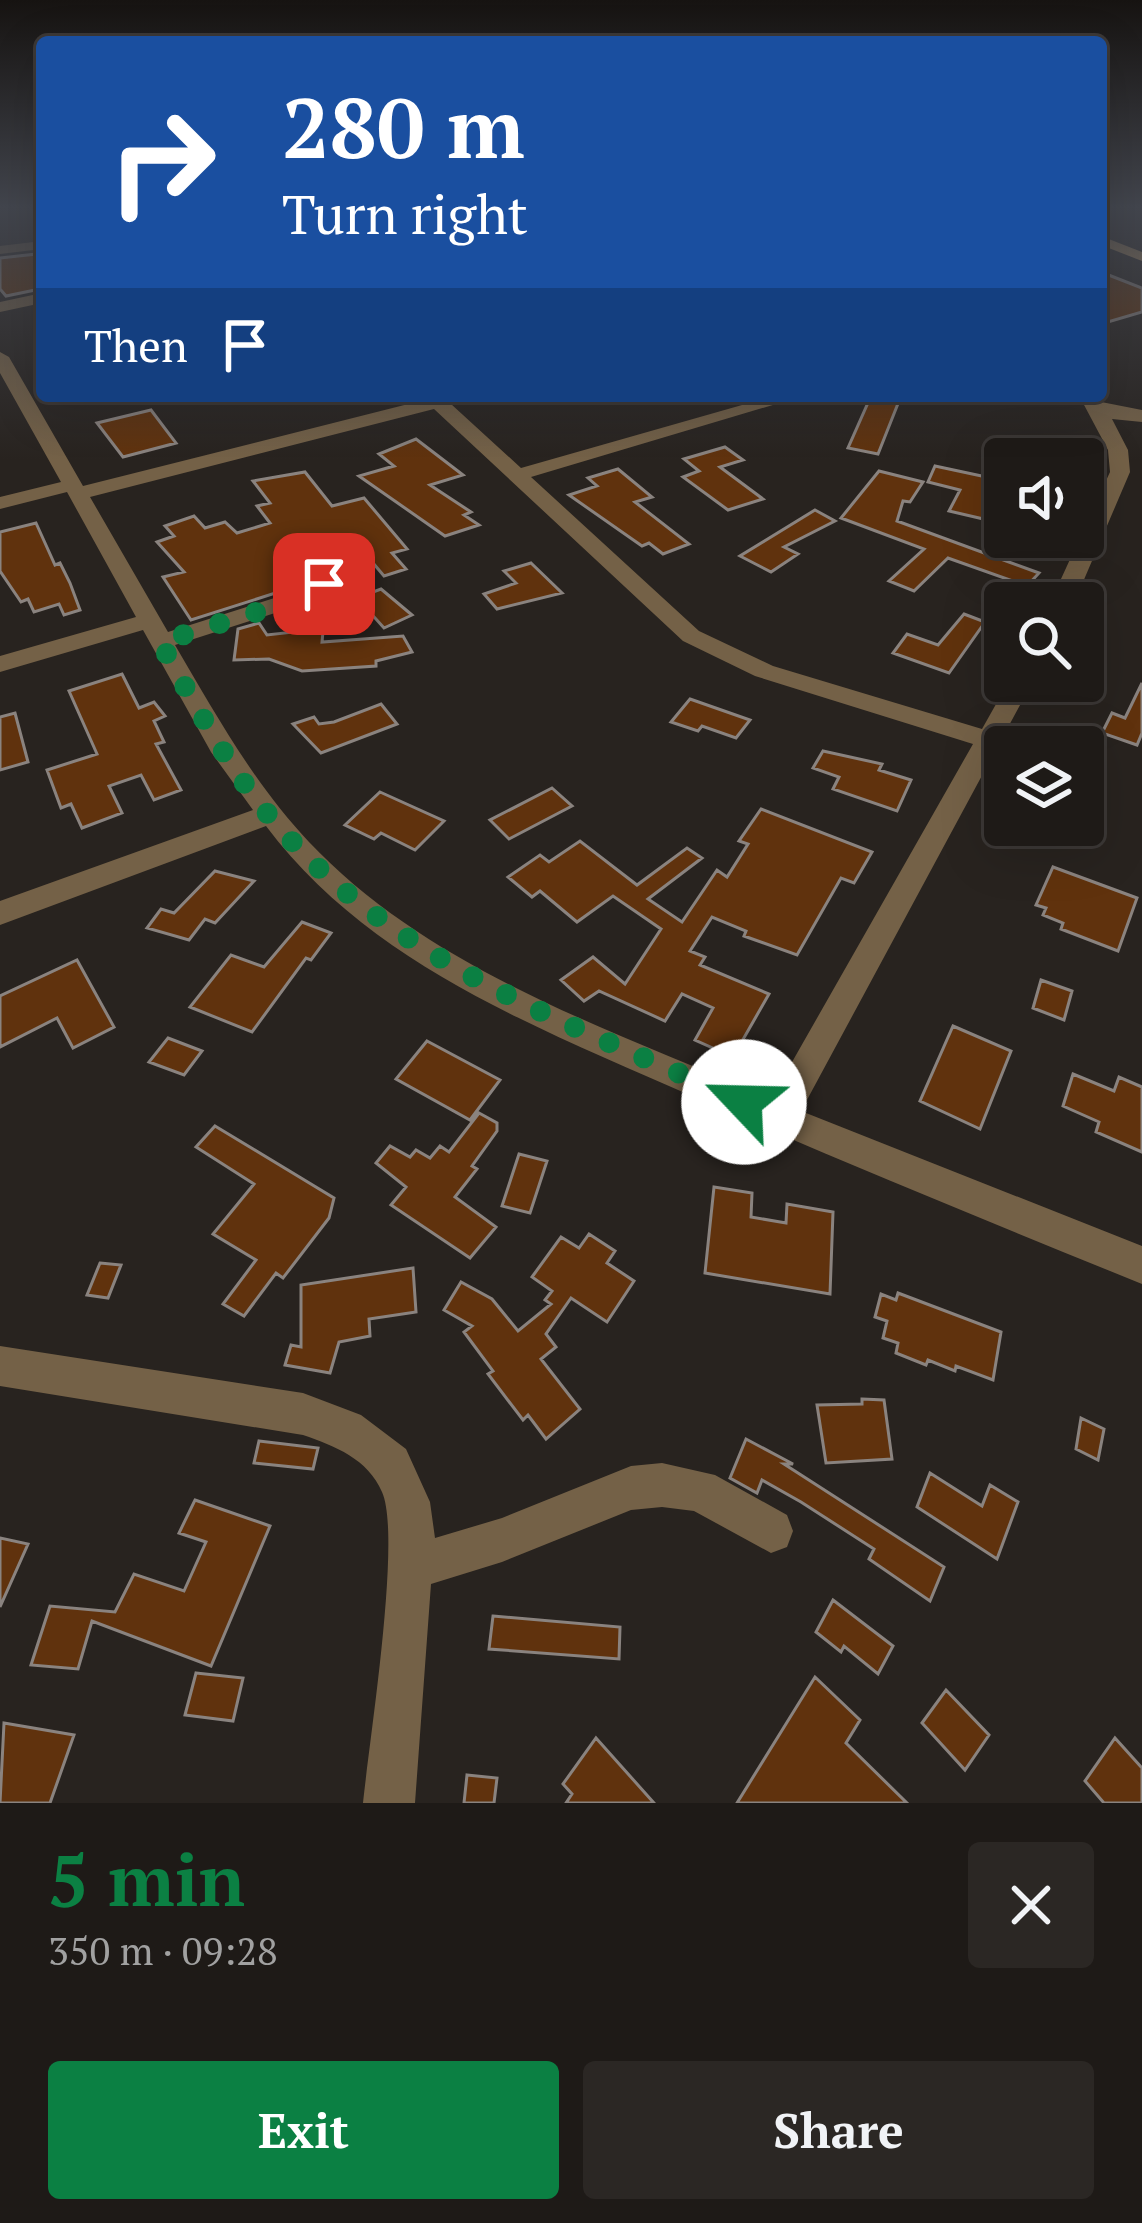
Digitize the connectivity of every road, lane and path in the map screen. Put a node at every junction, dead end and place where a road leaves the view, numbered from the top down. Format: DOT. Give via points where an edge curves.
graph roads {
  1 [pos="36,299"];
  2 [pos="0,307"];
  3 [pos="0,357"];
  4 [pos="9,390"];
  5 [pos="436,402"];
  6 [pos="452,402"];
  7 [pos="773,402"];
  8 [pos="1092,403"];
  9 [pos="1142,416"];
  10 [pos="518,476"];
  11 [pos="74,489"];
  12 [pos="0,503"];
  13 [pos="306,553"];
  14 [pos="1071,582"];
  15 [pos="154,632"];
  16 [pos="0,664"];
  17 [pos="984,738"];
  18 [pos="984,751"];
  19 [pos="268,815"];
  20 [pos="0,913"];
  21 [pos="779,1118"];
  22 [pos="1142,1265"];
  23 [pos="0,1366"];
  24 [pos="771,1531"];
  25 [pos="412,1568"];
  26 [pos="389,1803"];
  1 -- 2 [label="street"];
  3 -- 4 [label="street"];
  4 -- 11 [label="street"];
  5 -- 11 [label="street"];
  6 -- 10 [label="street"];
  7 -- 10 [label="street"];
  8 -- 9 [label="street"];
  8 -- 14 [label="street" via="1118,450 1120,472"];
  10 -- 17 [label="street" via="691,636 726,657"];
  11 -- 12 [label="street"];
  11 -- 15 [label="street"];
  13 -- 15 [label="street" via="323,590"];
  15 -- 16 [label="street"];
  15 -- 19 [label="street"];
  18 -- 21 [label="street"];
  19 -- 20 [label="street"];
  19 -- 21 [label="street" via="339,887 451,967"];
  21 -- 22 [label="street"];
  23 -- 25 [label="street" via="347,1428 375,1445 408,1493"];
  24 -- 25 [label="street" via="700,1490 662,1484 631,1488"];
  25 -- 26 [label="street"];
}
